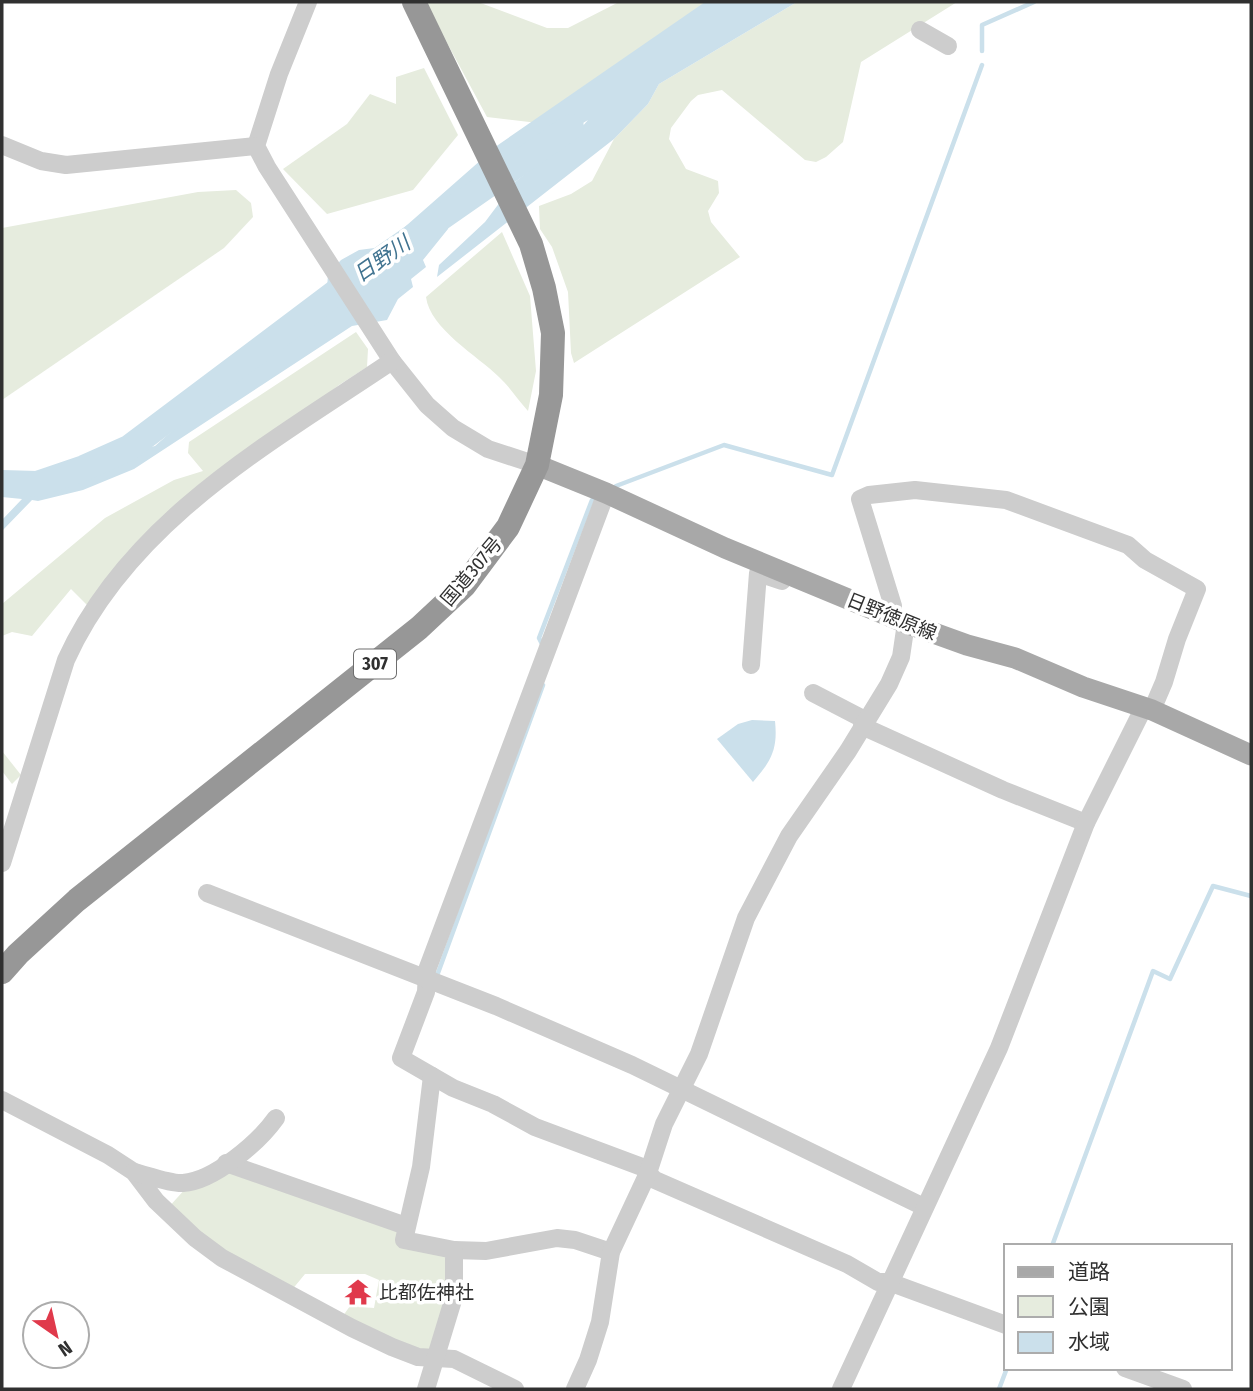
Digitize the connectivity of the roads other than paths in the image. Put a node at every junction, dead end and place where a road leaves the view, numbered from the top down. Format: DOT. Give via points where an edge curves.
graph roads {
  1 [pos="308,2"];
  2 [pos="418,9"];
  3 [pos="920,30"];
  4 [pos="948,46"];
  5 [pos="2,145"];
  6 [pos="256,146"];
  7 [pos="392,361"];
  8 [pos="537,465"];
  9 [pos="606,493"];
  10 [pos="799,578"];
  11 [pos="899,620"];
  12 [pos="751,665"];
  13 [pos="813,693"];
  14 [pos="1148,708"];
  15 [pos="863,723"];
  16 [pos="1251,755"];
  17 [pos="1086,823"];
  18 [pos="2,863"];
  19 [pos="207,893"];
  20 [pos="4,968"];
  21 [pos="427,981"];
  22 [pos="432,1076"];
  23 [pos="680,1089"];
  24 [pos="2,1100"];
  25 [pos="276,1118"];
  26 [pos="226,1163"];
  27 [pos="134,1172"];
  28 [pos="648,1173"];
  29 [pos="924,1207"];
  30 [pos="406,1226"];
  31 [pos="454,1250"];
  32 [pos="611,1252"];
  33 [pos="889,1282"];
  34 [pos="1004,1324"];
  35 [pos="437,1357"];
  36 [pos="1131,1370"];
  37 [pos="426,1389"];
  38 [pos="515,1389"];
  39 [pos="575,1389"];
  40 [pos="841,1389"];
  41 [pos="1183,1389"];
  1 -- 6 [label="street"];
  2 -- 8 [label="highway, 国道307号 / 307" via="531,244 544,288 553,333 551,395"];
  3 -- 4 [label="street"];
  5 -- 6 [label="street" via="66,164"];
  6 -- 7 [label="street"];
  7 -- 8 [label="street" via="427,405 453,428 488,449"];
  7 -- 18 [label="street" via="230,471 166,523 132,559 79,633 66,660"];
  8 -- 9 [label="main road, 日野徳原線"];
  8 -- 20 [label="highway, 国道307号 / 307" via="508,527 464,586 419,628 77,900"];
  9 -- 10 [label="main road, 日野徳原線"];
  9 -- 21 [label="street" via="432,957"];
  10 -- 11 [label="main road, 日野徳原線"];
  10 -- 12 [label="street" via="794,584 758,573"];
  11 -- 14 [label="main road, 日野徳原線"];
  11 -- 14 [label="street" via="860,499 915,490 1006,500 1065,520 1128,545 1145,560 1197,589 1164,682"];
  11 -- 15 [label="street" via="901,657"];
  13 -- 15 [label="street"];
  14 -- 16 [label="main road, 日野徳原線"];
  14 -- 17 [label="street"];
  15 -- 17 [label="street" via="990,784"];
  15 -- 23 [label="street" via="789,836 746,918 699,1054"];
  17 -- 29 [label="street" via="1003,1038"];
  19 -- 21 [label="street"];
  21 -- 22 [label="street" via="401,1058"];
  21 -- 23 [label="street" via="496,1006"];
  22 -- 28 [label="street" via="535,1127"];
  22 -- 30 [label="street" via="421,1167"];
  23 -- 28 [label="street"];
  23 -- 29 [label="street"];
  24 -- 27 [label="street"];
  25 -- 26 [label="street" via="266,1133"];
  26 -- 27 [label="street" via="182,1183"];
  26 -- 30 [label="street"];
  27 -- 35 [label="street" via="156,1201 222,1258 352,1328 418,1357"];
  28 -- 32 [label="street"];
  28 -- 33 [label="street" via="878,1282"];
  29 -- 33 [label="street"];
  30 -- 31 [label="street" via="404,1240"];
  31 -- 32 [label="street" via="486,1251 557,1238"];
  31 -- 35 [label="street" via="454,1297"];
  32 -- 39 [label="street" via="600,1322"];
  33 -- 34 [label="street"];
  33 -- 40 [label="street"];
  35 -- 37 [label="street"];
  35 -- 38 [label="street" via="454,1359"];
  36 -- 41 [label="street"];
}
